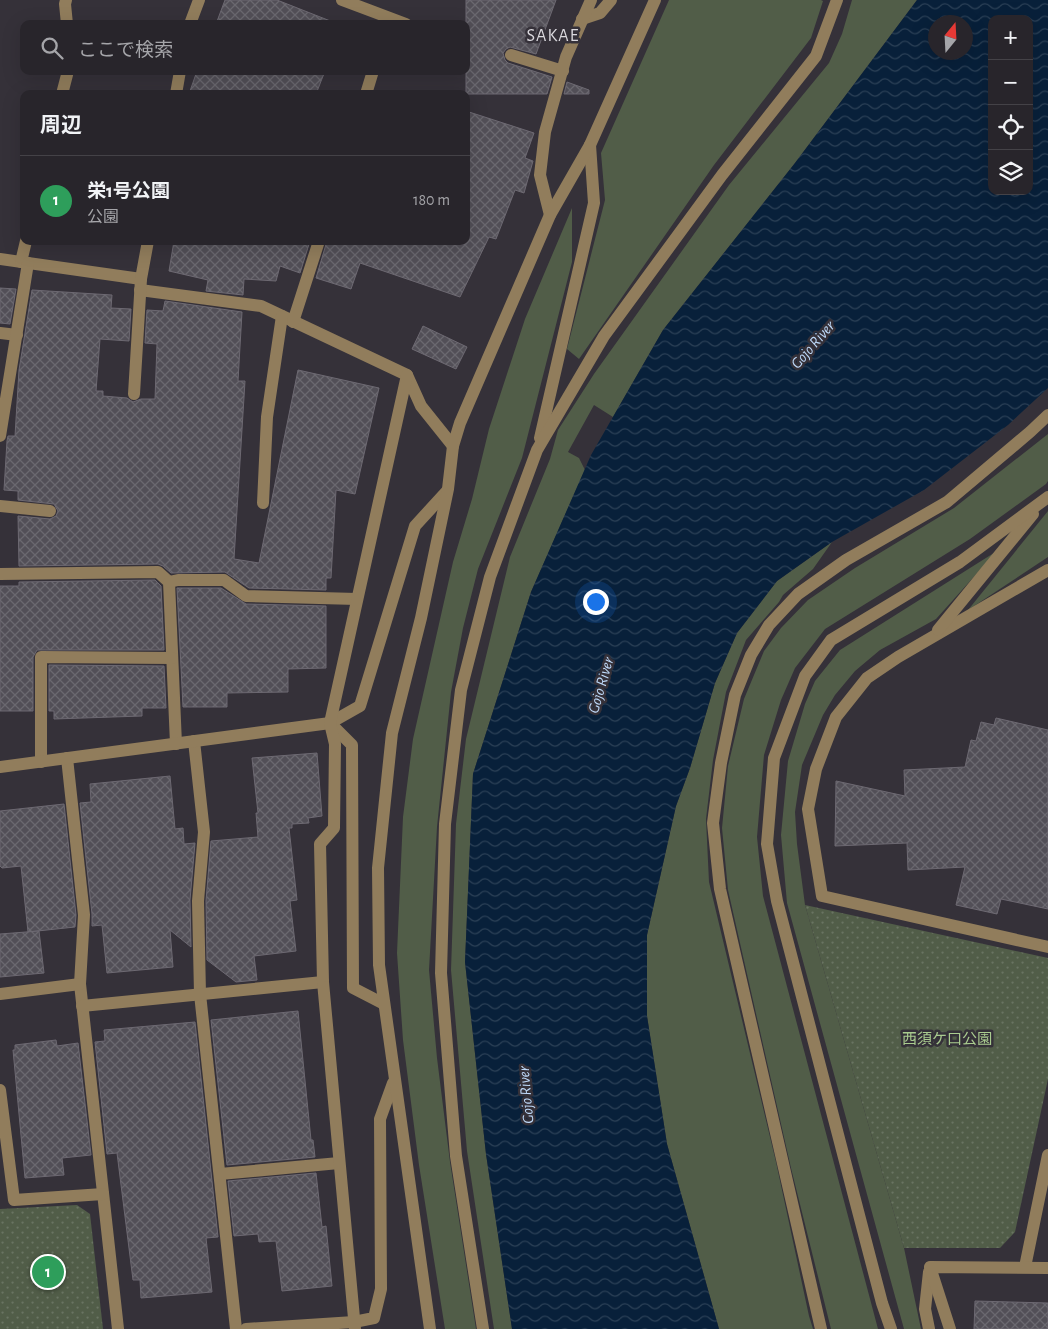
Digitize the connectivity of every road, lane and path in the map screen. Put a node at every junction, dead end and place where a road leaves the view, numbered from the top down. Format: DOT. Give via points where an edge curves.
graph roads {
  1 [pos="66,0"];
  2 [pos="199,0"];
  3 [pos="342,0"];
  4 [pos="591,0"];
  5 [pos="611,0"];
  6 [pos="655,0"];
  7 [pos="837,0"];
  8 [pos="582,19"];
  9 [pos="67,20"];
  10 [pos="192,20"];
  11 [pos="388,20"];
  12 [pos="511,56"];
  13 [pos="563,71"];
  14 [pos="67,75"];
  15 [pos="179,75"];
  16 [pos="373,75"];
  17 [pos="63,90"];
  18 [pos="177,90"];
  19 [pos="367,90"];
  20 [pos="590,145"];
  21 [pos="550,215"];
  22 [pos="26,245"];
  23 [pos="147,245"];
  24 [pos="317,245"];
  25 [pos="0,259"];
  26 [pos="25,262"];
  27 [pos="141,284"];
  28 [pos="287,319"];
  29 [pos="0,334"];
  30 [pos="17,335"];
  31 [pos="407,375"];
  32 [pos="134,394"];
  33 [pos="1048,415"];
  34 [pos="0,436"];
  35 [pos="453,446"];
  36 [pos="537,450"];
  37 [pos="448,489"];
  38 [pos="1046,499"];
  39 [pos="263,503"];
  40 [pos="0,506"];
  41 [pos="50,511"];
  42 [pos="1048,570"];
  43 [pos="0,574"];
  44 [pos="169,582"];
  45 [pos="357,599"];
  46 [pos="933,636"];
  47 [pos="172,658"];
  48 [pos="330,723"];
  49 [pos="194,741"];
  50 [pos="176,744"];
  51 [pos="67,758"];
  52 [pos="40,762"];
  53 [pos="0,768"];
  54 [pos="1048,947"];
  55 [pos="323,982"];
  56 [pos="80,984"];
  57 [pos="0,994"];
  58 [pos="200,994"];
  59 [pos="384,1004"];
  60 [pos="82,1006"];
  61 [pos="394,1080"];
  62 [pos="0,1090"];
  63 [pos="1048,1155"];
  64 [pos="340,1163"];
  65 [pos="220,1174"];
  66 [pos="103,1194"];
  67 [pos="930,1266"];
  68 [pos="1025,1267"];
  69 [pos="1048,1268"];
  70 [pos="355,1325"];
  71 [pos="118,1329"];
  72 [pos="236,1329"];
  73 [pos="246,1329"];
  74 [pos="430,1329"];
  75 [pos="483,1329"];
  76 [pos="822,1329"];
  77 [pos="891,1329"];
  78 [pos="929,1329"];
  79 [pos="950,1329"];
  1 -- 9 [label="street"];
  2 -- 10 [label="street"];
  3 -- 11 [label="street"];
  4 -- 8 [label="street"];
  5 -- 8 [label="street" via="600,13"];
  6 -- 20 [label="street"];
  7 -- 36 [label="street" via="816,56 722,175 604,336"];
  8 -- 13 [label="street"];
  12 -- 13 [label="street"];
  13 -- 21 [label="street" via="545,132 540,175"];
  14 -- 17 [label="street"];
  15 -- 18 [label="street"];
  16 -- 19 [label="street"];
  20 -- 21 [label="street"];
  20 -- 36 [label="street" via="594,203"];
  21 -- 35 [label="street"];
  22 -- 26 [label="street"];
  23 -- 27 [label="street"];
  24 -- 28 [label="street"];
  25 -- 26 [label="street"];
  26 -- 27 [label="street"];
  26 -- 30 [label="street"];
  27 -- 28 [label="street" via="261,306"];
  27 -- 32 [label="street"];
  28 -- 31 [label="street"];
  28 -- 39 [label="street" via="267,417"];
  29 -- 30 [label="street"];
  30 -- 34 [label="street"];
  31 -- 35 [label="street" via="420,406"];
  31 -- 45 [label="street"];
  33 -- 76 [label="street" via="947,502 846,560 798,594 769,625 751,655 735,695 713,824 720,889"];
  35 -- 37 [label="street"];
  36 -- 75 [label="street" via="490,577 461,690 445,824 440,973 456,1156"];
  37 -- 48 [label="street" via="415,526 360,706"];
  37 -- 59 [label="street" via="421,618 392,733 378,868 379,965"];
  38 -- 46 [label="street"];
  38 -- 77 [label="street" via="960,562 831,640 805,676 774,758 767,844 777,901"];
  40 -- 41 [label="street"];
  42 -- 46 [label="street"];
  43 -- 44 [label="street" via="158,572"];
  44 -- 45 [label="street" via="224,580 246,596"];
  44 -- 47 [label="street"];
  45 -- 48 [label="street"];
  46 -- 54 [label="street" via="867,678 836,717 816,769 808,809 822,896"];
  47 -- 50 [label="street"];
  47 -- 52 [label="street" via="41,657"];
  48 -- 49 [label="street"];
  48 -- 55 [label="street" via="335,744 334,828 320,844"];
  48 -- 59 [label="street" via="352,745 353,988"];
  49 -- 50 [label="street"];
  49 -- 58 [label="street" via="204,832 198,901"];
  50 -- 51 [label="street"];
  51 -- 52 [label="street"];
  51 -- 56 [label="street" via="84,915"];
  52 -- 53 [label="street"];
  55 -- 58 [label="street"];
  55 -- 64 [label="street"];
  56 -- 57 [label="street"];
  56 -- 60 [label="street"];
  58 -- 60 [label="street"];
  58 -- 65 [label="street"];
  59 -- 61 [label="street"];
  60 -- 66 [label="street"];
  61 -- 70 [label="street" via="380,1119 381,1289 374,1318"];
  61 -- 74 [label="street"];
  62 -- 66 [label="street" via="14,1200"];
  63 -- 68 [label="street"];
  64 -- 65 [label="street"];
  64 -- 70 [label="street"];
  65 -- 72 [label="street"];
  66 -- 71 [label="street"];
  67 -- 68 [label="street"];
  67 -- 78 [label="street" via="925,1309"];
  67 -- 79 [label="street"];
  68 -- 69 [label="street"];
  70 -- 73 [label="street"];
}
